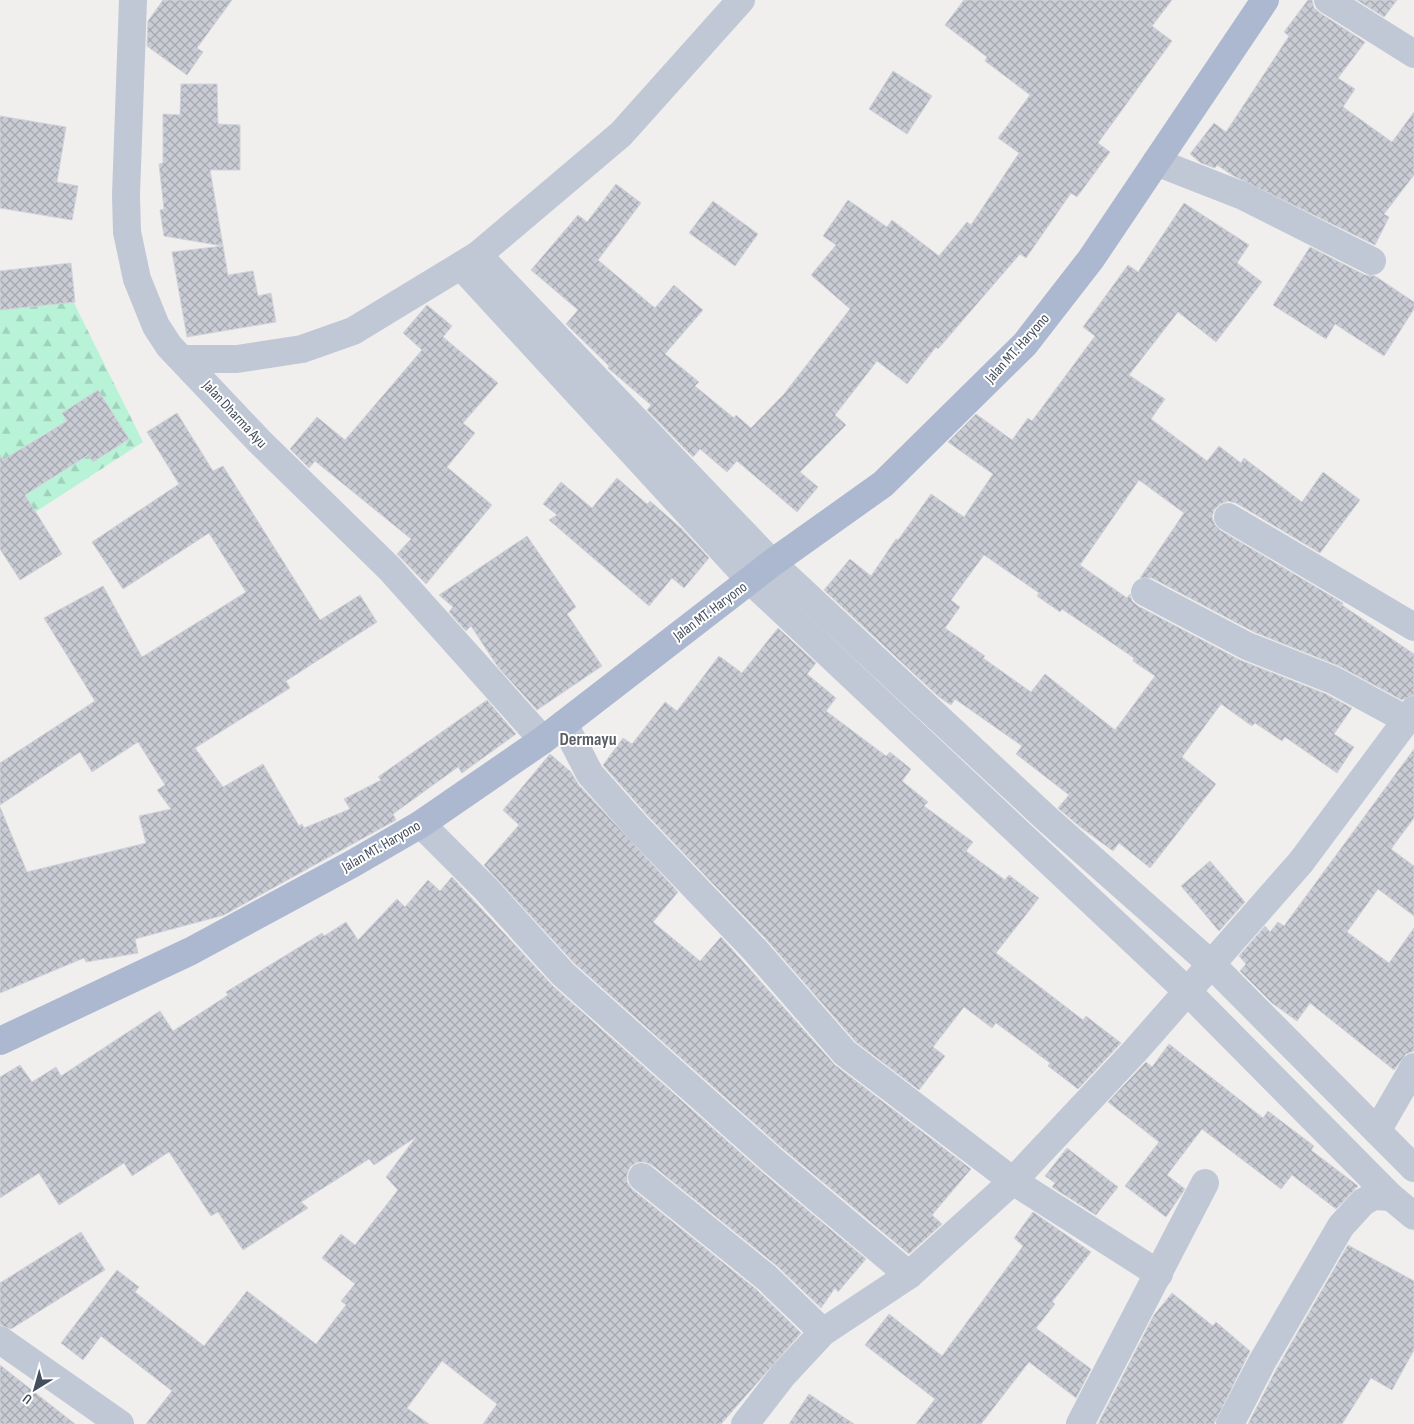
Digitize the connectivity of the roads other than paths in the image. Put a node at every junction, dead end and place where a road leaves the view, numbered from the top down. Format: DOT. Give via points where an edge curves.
graph roads {
  1 [pos="133,0"];
  2 [pos="741,0"];
  3 [pos="1265,0"];
  4 [pos="1328,0"];
  5 [pos="1414,54"];
  6 [pos="1156,162"];
  7 [pos="470,261"];
  8 [pos="1372,261"];
  9 [pos="184,359"];
  10 [pos="1228,517"];
  11 [pos="772,563"];
  12 [pos="750,580"];
  13 [pos="1145,592"];
  14 [pos="1414,627"];
  15 [pos="1410,715"];
  16 [pos="554,732"];
  17 [pos="421,824"];
  18 [pos="1211,964"];
  19 [pos="1187,991"];
  20 [pos="0,1041"];
  21 [pos="1414,1067"];
  22 [pos="1377,1131"];
  23 [pos="1414,1168"];
  24 [pos="642,1177"];
  25 [pos="1013,1181"];
  26 [pos="1205,1183"];
  27 [pos="1391,1196"];
  28 [pos="1414,1216"];
  29 [pos="1159,1274"];
  30 [pos="910,1275"];
  31 [pos="823,1332"];
  32 [pos="0,1340"];
  33 [pos="120,1424"];
  34 [pos="745,1424"];
  35 [pos="1080,1424"];
  36 [pos="1230,1424"];
  1 -- 9 [label="street, Jalan Dharma Ayu" via="127,232 137,279 156,326"];
  2 -- 7 [label="street" via="621,134"];
  3 -- 6 [label="main road, Jalan MT. Haryono"];
  4 -- 5 [label="street"];
  6 -- 8 [label="street" via="1243,196"];
  6 -- 11 [label="main road, Jalan MT. Haryono" via="1091,259 1025,344 883,484"];
  7 -- 9 [label="street" via="353,331 302,349 237,359"];
  7 -- 11 [label="street"];
  7 -- 12 [label="street"];
  9 -- 16 [label="street, Jalan Dharma Ayu" via="259,441"];
  10 -- 14 [label="street"];
  11 -- 12 [label="main road, Jalan MT. Haryono"];
  11 -- 18 [label="street" via="1046,818"];
  12 -- 16 [label="main road, Jalan MT. Haryono"];
  12 -- 19 [label="street"];
  13 -- 15 [label="street" via="1246,646"];
  15 -- 18 [label="street" via="1301,862"];
  16 -- 17 [label="main road, Jalan MT. Haryono"];
  16 -- 25 [label="street, Jalan Dharma Ayu" via="638,828 756,950 845,1053"];
  17 -- 20 [label="main road, Jalan MT. Haryono" via="191,951"];
  17 -- 30 [label="street" via="486,889 563,974 772,1160"];
  18 -- 19 [label="street"];
  18 -- 22 [label="street"];
  19 -- 25 [label="street"];
  19 -- 27 [label="street"];
  21 -- 22 [label="street"];
  22 -- 23 [label="street"];
  24 -- 31 [label="street" via="767,1278"];
  25 -- 29 [label="street, Jalan Dharma Ayu"];
  25 -- 30 [label="street"];
  26 -- 29 [label="street"];
  27 -- 28 [label="street"];
  27 -- 36 [label="street" via="1374,1196 1363,1202 1341,1226"];
  29 -- 35 [label="street"];
  30 -- 31 [label="street"];
  31 -- 34 [label="street" via="783,1375"];
  32 -- 33 [label="street"];
}
